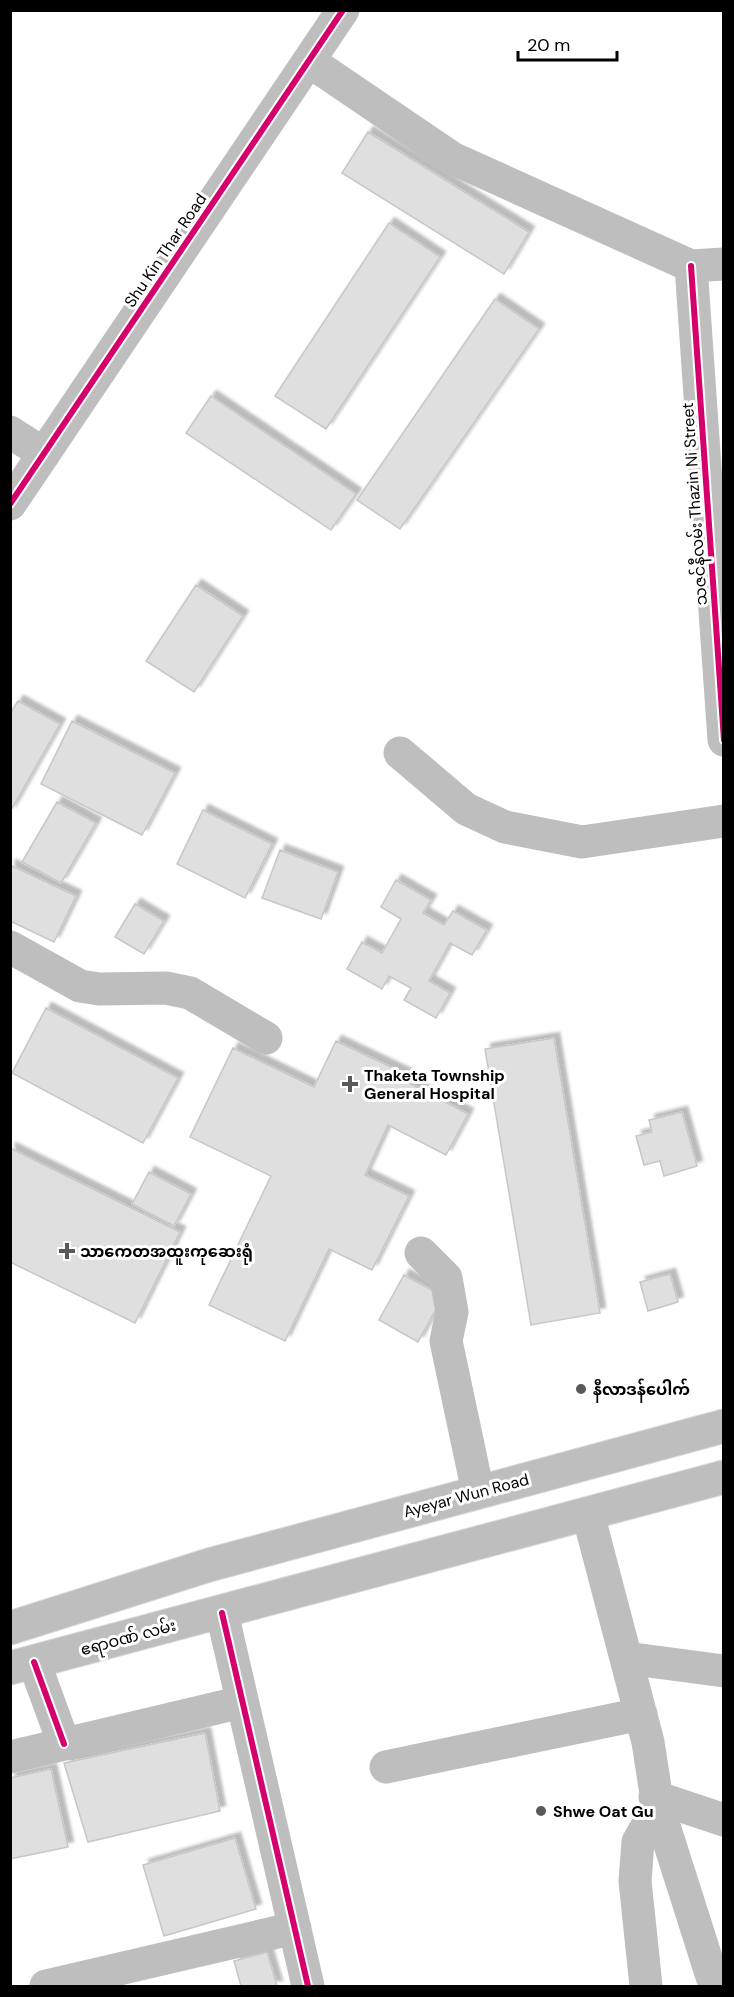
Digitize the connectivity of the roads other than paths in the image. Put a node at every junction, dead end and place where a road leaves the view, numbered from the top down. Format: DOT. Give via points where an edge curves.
graph roads {
  1 [pos="343,10"];
  2 [pos="309,61"];
  3 [pos="723,264"];
  4 [pos="691,266"];
  5 [pos="10,432"];
  6 [pos="44,454"];
  7 [pos="10,504"];
  8 [pos="723,740"];
  9 [pos="400,753"];
  10 [pos="723,821"];
  11 [pos="10,947"];
  12 [pos="267,1038"];
  13 [pos="421,1253"];
  14 [pos="723,1426"];
  15 [pos="723,1477"];
  16 [pos="478,1492"];
  17 [pos="588,1514"];
  18 [pos="222,1613"];
  19 [pos="23,1625"];
  20 [pos="626,1659"];
  21 [pos="22,1665"];
  22 [pos="723,1671"];
  23 [pos="242,1702"];
  24 [pos="640,1714"];
  25 [pos="64,1744"];
  26 [pos="10,1757"];
  27 [pos="386,1767"];
  28 [pos="656,1802"];
  29 [pos="723,1820"];
  30 [pos="294,1928"];
  31 [pos="46,1986"];
  32 [pos="308,1986"];
  33 [pos="646,1986"];
  34 [pos="716,1986"];
  1 -- 2 [label="street, Shu Kin Thar Road"];
  2 -- 4 [label="street" via="452,158"];
  2 -- 6 [label="street, Shu Kin Thar Road"];
  3 -- 4 [label="street"];
  4 -- 8 [label="street, သဇင်နီလမ်း Thazin Ni Street"];
  5 -- 6 [label="street"];
  6 -- 7 [label="street, Shu Kin Thar Road"];
  9 -- 10 [label="street" via="466,809 505,827 582,842"];
  11 -- 12 [label="street" via="80,986 166,988 190,993"];
  13 -- 16 [label="street" via="446,1278 452,1312 446,1341"];
  14 -- 16 [label="street, Ayeyar Wun Road"];
  15 -- 17 [label="street"];
  16 -- 19 [label="street, Ayeyar Wun Road" via="209,1565"];
  17 -- 18 [label="street"];
  17 -- 20 [label="street"];
  18 -- 21 [label="street, ဧရာဝဏ် လမ်း"];
  18 -- 23 [label="street"];
  20 -- 22 [label="street"];
  20 -- 24 [label="street"];
  21 -- 25 [label="street"];
  23 -- 25 [label="street"];
  23 -- 30 [label="street"];
  24 -- 27 [label="street"];
  24 -- 28 [label="street"];
  25 -- 26 [label="street"];
  28 -- 29 [label="street"];
  28 -- 33 [label="street" via="638,1842 635,1881"];
  28 -- 34 [label="street"];
  30 -- 31 [label="street"];
  30 -- 32 [label="street"];
}
